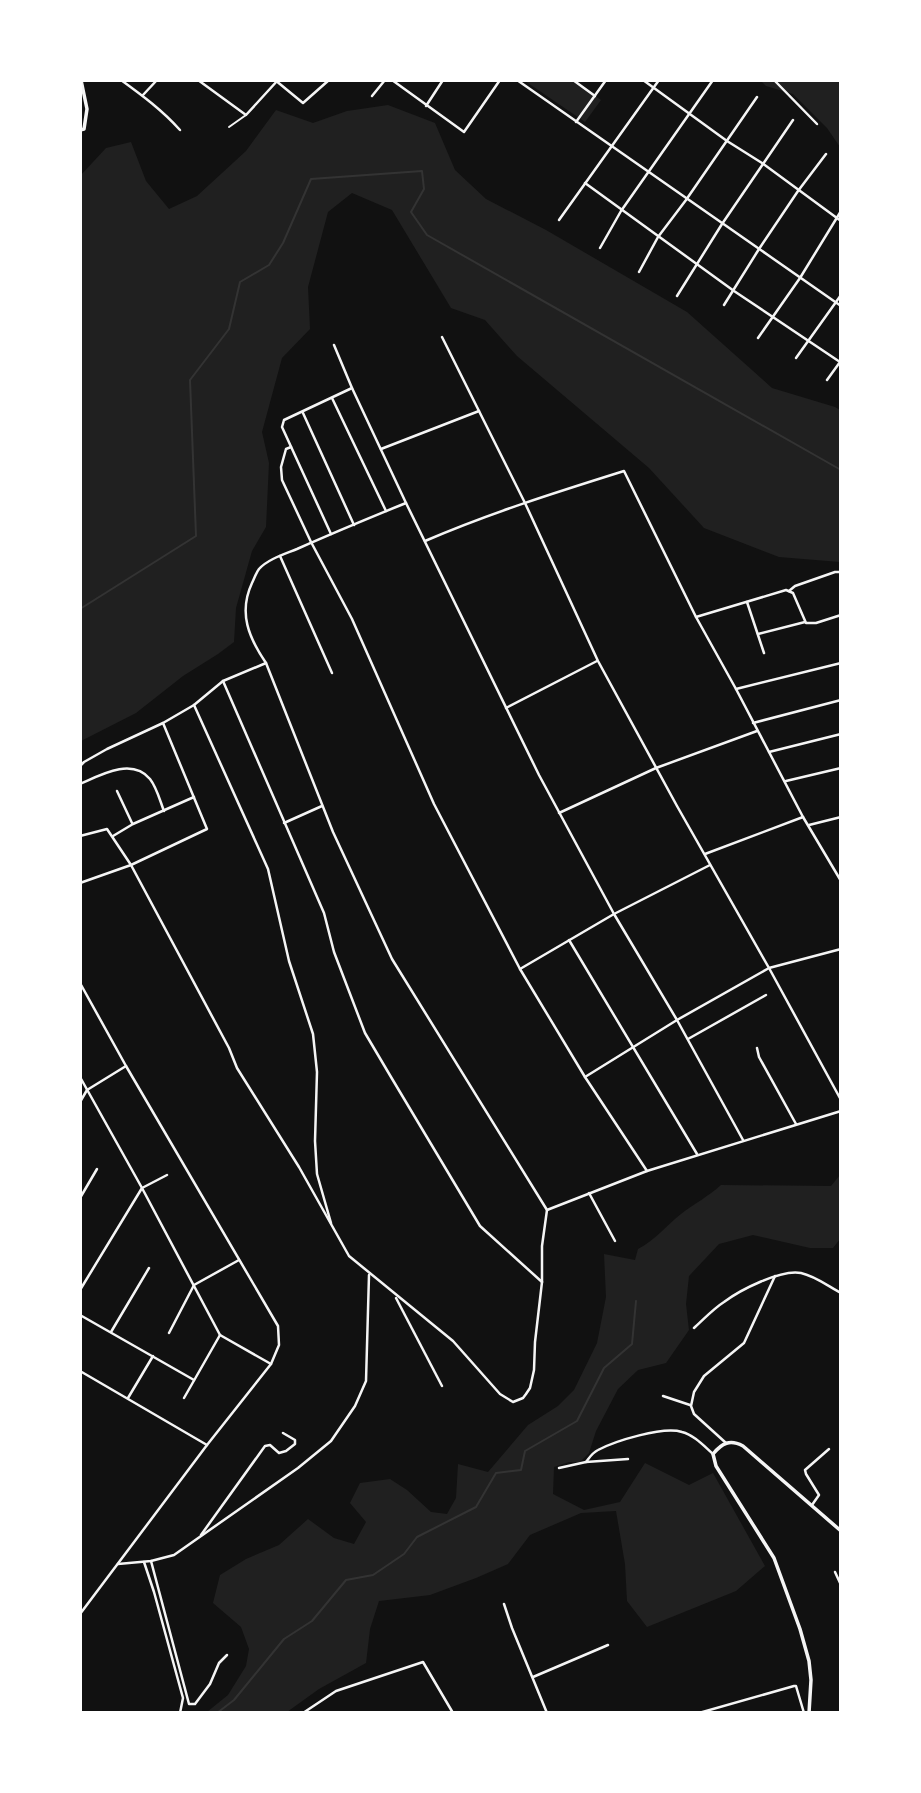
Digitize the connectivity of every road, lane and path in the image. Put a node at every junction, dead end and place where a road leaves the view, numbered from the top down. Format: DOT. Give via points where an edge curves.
graph roads {
  1 [pos="81,80"];
  2 [pos="121,80"];
  3 [pos="157,80"];
  4 [pos="198,80"];
  5 [pos="329,80"];
  6 [pos="385,80"];
  7 [pos="392,80"];
  8 [pos="443,80"];
  9 [pos="500,80"];
  10 [pos="517,80"];
  11 [pos="573,80"];
  12 [pos="606,80"];
  13 [pos="643,80"];
  14 [pos="659,80"];
  15 [pos="713,80"];
  16 [pos="774,80"];
  17 [pos="277,81"];
  18 [pos="653,88"];
  19 [pos="143,95"];
  20 [pos="372,96"];
  21 [pos="595,96"];
  22 [pos="757,97"];
  23 [pos="426,106"];
  24 [pos="690,114"];
  25 [pos="246,115"];
  26 [pos="793,120"];
  27 [pos="576,122"];
  28 [pos="817,124"];
  29 [pos="229,127"];
  30 [pos="80,130"];
  31 [pos="180,130"];
  32 [pos="727,141"];
  33 [pos="613,146"];
  34 [pos="826,154"];
  35 [pos="762,163"];
  36 [pos="649,173"];
  37 [pos="584,183"];
  38 [pos="798,191"];
  39 [pos="686,200"];
  40 [pos="621,211"];
  41 [pos="841,211"];
  42 [pos="835,217"];
  43 [pos="559,220"];
  44 [pos="841,221"];
  45 [pos="722,224"];
  46 [pos="658,237"];
  47 [pos="600,248"];
  48 [pos="759,249"];
  49 [pos="697,265"];
  50 [pos="639,271"];
  51 [pos="800,278"];
  52 [pos="734,291"];
  53 [pos="841,295"];
  54 [pos="677,296"];
  55 [pos="835,302"];
  56 [pos="724,305"];
  57 [pos="841,306"];
  58 [pos="772,317"];
  59 [pos="442,337"];
  60 [pos="758,338"];
  61 [pos="808,341"];
  62 [pos="334,345"];
  63 [pos="796,358"];
  64 [pos="841,362"];
  65 [pos="827,380"];
  66 [pos="352,388"];
  67 [pos="332,398"];
  68 [pos="479,411"];
  69 [pos="303,412"];
  70 [pos="291,447"];
  71 [pos="380,449"];
  72 [pos="406,503"];
  73 [pos="525,503"];
  74 [pos="386,511"];
  75 [pos="354,524"];
  76 [pos="332,534"];
  77 [pos="425,541"];
  78 [pos="311,542"];
  79 [pos="280,556"];
  80 [pos="841,572"];
  81 [pos="789,591"];
  82 [pos="747,602"];
  83 [pos="841,615"];
  84 [pos="696,617"];
  85 [pos="805,622"];
  86 [pos="758,634"];
  87 [pos="764,653"];
  88 [pos="598,661"];
  89 [pos="266,663"];
  90 [pos="841,663"];
  91 [pos="332,673"];
  92 [pos="223,681"];
  93 [pos="736,689"];
  94 [pos="841,700"];
  95 [pos="194,705"];
  96 [pos="506,708"];
  97 [pos="163,723"];
  98 [pos="753,723"];
  99 [pos="757,731"];
  100 [pos="841,734"];
  101 [pos="769,752"];
  102 [pos="80,766"];
  103 [pos="656,768"];
  104 [pos="841,768"];
  105 [pos="785,781"];
  106 [pos="80,784"];
  107 [pos="117,791"];
  108 [pos="194,797"];
  109 [pos="322,806"];
  110 [pos="164,811"];
  111 [pos="559,813"];
  112 [pos="803,817"];
  113 [pos="841,817"];
  114 [pos="285,823"];
  115 [pos="132,824"];
  116 [pos="809,825"];
  117 [pos="80,836"];
  118 [pos="113,836"];
  119 [pos="705,854"];
  120 [pos="131,865"];
  121 [pos="710,865"];
  122 [pos="841,881"];
  123 [pos="80,883"];
  124 [pos="614,914"];
  125 [pos="569,940"];
  126 [pos="841,949"];
  127 [pos="769,968"];
  128 [pos="520,969"];
  129 [pos="80,983"];
  130 [pos="766,995"];
  131 [pos="677,1020"];
  132 [pos="688,1039"];
  133 [pos="633,1047"];
  134 [pos="757,1048"];
  135 [pos="126,1066"];
  136 [pos="80,1077"];
  137 [pos="585,1077"];
  138 [pos="88,1090"];
  139 [pos="841,1100"];
  140 [pos="80,1102"];
  141 [pos="841,1111"];
  142 [pos="796,1124"];
  143 [pos="743,1140"];
  144 [pos="697,1154"];
  145 [pos="97,1169"];
  146 [pos="646,1171"];
  147 [pos="167,1175"];
  148 [pos="142,1188"];
  149 [pos="589,1193"];
  150 [pos="80,1198"];
  151 [pos="547,1210"];
  152 [pos="333,1230"];
  153 [pos="615,1241"];
  154 [pos="239,1260"];
  155 [pos="149,1268"];
  156 [pos="369,1274"];
  157 [pos="775,1276"];
  158 [pos="542,1282"];
  159 [pos="194,1285"];
  160 [pos="80,1290"];
  161 [pos="841,1293"];
  162 [pos="395,1295"];
  163 [pos="80,1315"];
  164 [pos="695,1328"];
  165 [pos="111,1332"];
  166 [pos="169,1333"];
  167 [pos="220,1335"];
  168 [pos="153,1356"];
  169 [pos="271,1364"];
  170 [pos="80,1371"];
  171 [pos="194,1380"];
  172 [pos="442,1386"];
  173 [pos="663,1396"];
  174 [pos="128,1398"];
  175 [pos="184,1398"];
  176 [pos="691,1406"];
  177 [pos="283,1433"];
  178 [pos="726,1443"];
  179 [pos="207,1445"];
  180 [pos="829,1449"];
  181 [pos="713,1454"];
  182 [pos="628,1459"];
  183 [pos="586,1462"];
  184 [pos="559,1468"];
  185 [pos="812,1505"];
  186 [pos="841,1531"];
  187 [pos="200,1538"];
  188 [pos="151,1561"];
  189 [pos="144,1562"];
  190 [pos="118,1564"];
  191 [pos="835,1572"];
  192 [pos="841,1585"];
  193 [pos="503,1604"];
  194 [pos="80,1614"];
  195 [pos="608,1645"];
  196 [pos="227,1655"];
  197 [pos="533,1677"];
  198 [pos="180,1713"];
  199 [pos="303,1713"];
  200 [pos="453,1713"];
  201 [pos="547,1713"];
  202 [pos="699,1713"];
  203 [pos="806,1713"];
  1 -- 30 [label="street" via="87,109"];
  2 -- 19 [label="street"];
  3 -- 19 [label="street"];
  4 -- 25 [label="street"];
  5 -- 17 [label="street" via="303,103"];
  6 -- 20 [label="street"];
  7 -- 23 [label="street"];
  8 -- 23 [label="street"];
  9 -- 23 [label="street" via="464,132"];
  10 -- 27 [label="street"];
  11 -- 21 [label="street"];
  12 -- 21 [label="street"];
  13 -- 18 [label="street"];
  14 -- 18 [label="street"];
  15 -- 24 [label="street"];
  16 -- 28 [label="street"];
  17 -- 25 [label="street"];
  18 -- 24 [label="street"];
  18 -- 33 [label="street"];
  19 -- 31 [label="street"];
  21 -- 27 [label="street"];
  22 -- 32 [label="street"];
  24 -- 32 [label="street"];
  24 -- 36 [label="street"];
  25 -- 29 [label="lane"];
  26 -- 35 [label="street"];
  27 -- 33 [label="street"];
  32 -- 35 [label="street"];
  32 -- 39 [label="street"];
  33 -- 36 [label="street"];
  33 -- 37 [label="street"];
  34 -- 38 [label="street"];
  35 -- 38 [label="street"];
  35 -- 45 [label="street"];
  36 -- 39 [label="street"];
  36 -- 40 [label="street"];
  37 -- 40 [label="street"];
  37 -- 43 [label="street"];
  38 -- 42 [label="street"];
  38 -- 48 [label="street"];
  39 -- 45 [label="street"];
  39 -- 46 [label="street"];
  40 -- 46 [label="street"];
  40 -- 47 [label="street"];
  41 -- 42 [label="street"];
  42 -- 44 [label="street"];
  42 -- 51 [label="street"];
  45 -- 48 [label="street"];
  45 -- 49 [label="street"];
  46 -- 49 [label="street"];
  46 -- 50 [label="street"];
  48 -- 51 [label="street"];
  48 -- 52 [label="street"];
  49 -- 52 [label="street"];
  49 -- 54 [label="street"];
  51 -- 55 [label="street"];
  51 -- 58 [label="street"];
  52 -- 56 [label="street"];
  52 -- 58 [label="street"];
  53 -- 55 [label="street"];
  55 -- 57 [label="street"];
  55 -- 61 [label="street"];
  58 -- 60 [label="street"];
  58 -- 61 [label="street"];
  59 -- 68 [label="street"];
  61 -- 63 [label="street"];
  61 -- 64 [label="street"];
  62 -- 66 [label="street"];
  64 -- 65 [label="street"];
  66 -- 67 [label="street"];
  66 -- 71 [label="street"];
  67 -- 69 [label="street"];
  67 -- 74 [label="street"];
  68 -- 71 [label="street"];
  68 -- 73 [label="street"];
  69 -- 70 [label="street" via="284,420 282,427"];
  69 -- 75 [label="street"];
  70 -- 76 [label="street"];
  70 -- 78 [label="street" via="286,449 281,473"];
  71 -- 72 [label="street"];
  72 -- 74 [label="street"];
  72 -- 77 [label="street"];
  73 -- 77 [label="street"];
  73 -- 84 [label="street" via="624,471"];
  73 -- 88 [label="street"];
  74 -- 75 [label="street"];
  75 -- 76 [label="street"];
  76 -- 78 [label="street"];
  77 -- 96 [label="street"];
  78 -- 79 [label="street"];
  78 -- 128 [label="street" via="352,619 434,804"];
  79 -- 89 [label="street" via="259,569 245,610 253,642"];
  79 -- 91 [label="street"];
  80 -- 81 [label="street"];
  81 -- 82 [label="street"];
  81 -- 85 [label="street"];
  82 -- 84 [label="street"];
  82 -- 86 [label="street"];
  83 -- 85 [label="street"];
  84 -- 93 [label="street"];
  85 -- 86 [label="street"];
  86 -- 87 [label="street"];
  88 -- 96 [label="street"];
  88 -- 103 [label="street"];
  89 -- 92 [label="street"];
  89 -- 109 [label="street"];
  90 -- 93 [label="street"];
  92 -- 95 [label="street"];
  92 -- 114 [label="street"];
  93 -- 98 [label="street"];
  94 -- 98 [label="street"];
  95 -- 97 [label="street"];
  95 -- 152 [label="street" via="268,869 289,961 313,1034 317,1174"];
  96 -- 111 [label="street"];
  97 -- 102 [label="street"];
  97 -- 108 [label="street"];
  98 -- 99 [label="street"];
  99 -- 101 [label="street"];
  99 -- 103 [label="street"];
  100 -- 101 [label="street"];
  101 -- 105 [label="street"];
  103 -- 111 [label="street"];
  103 -- 119 [label="street"];
  104 -- 105 [label="street"];
  105 -- 112 [label="street"];
  106 -- 110 [label="street" via="115,770 136,770 151,780"];
  107 -- 115 [label="street"];
  108 -- 110 [label="street"];
  108 -- 120 [label="street" via="207,829"];
  109 -- 114 [label="street"];
  109 -- 151 [label="street" via="392,959"];
  110 -- 115 [label="street"];
  111 -- 124 [label="street"];
  112 -- 116 [label="street"];
  112 -- 119 [label="street"];
  113 -- 116 [label="street"];
  114 -- 158 [label="street" via="324,913 365,1033 480,1226"];
  115 -- 118 [label="street"];
  116 -- 122 [label="street"];
  117 -- 118 [label="street" via="104,829"];
  118 -- 120 [label="street"];
  119 -- 121 [label="street"];
  120 -- 123 [label="street"];
  120 -- 152 [label="street" via="237,1068"];
  121 -- 124 [label="street"];
  121 -- 127 [label="street"];
  124 -- 125 [label="street"];
  124 -- 131 [label="street"];
  125 -- 128 [label="street"];
  125 -- 133 [label="street"];
  126 -- 127 [label="street"];
  127 -- 131 [label="street"];
  127 -- 139 [label="street"];
  128 -- 137 [label="street"];
  129 -- 135 [label="street"];
  130 -- 132 [label="street"];
  131 -- 132 [label="street"];
  131 -- 133 [label="street"];
  132 -- 143 [label="street"];
  133 -- 137 [label="street"];
  133 -- 144 [label="street"];
  134 -- 142 [label="street"];
  135 -- 138 [label="street"];
  135 -- 154 [label="street"];
  136 -- 138 [label="street"];
  137 -- 146 [label="street"];
  138 -- 140 [label="street"];
  138 -- 148 [label="street"];
  141 -- 142 [label="street"];
  142 -- 143 [label="street"];
  143 -- 144 [label="street"];
  144 -- 146 [label="street"];
  145 -- 150 [label="street"];
  146 -- 149 [label="street"];
  147 -- 148 [label="street"];
  148 -- 159 [label="street"];
  148 -- 160 [label="street"];
  149 -- 151 [label="street"];
  149 -- 153 [label="street"];
  151 -- 158 [label="street"];
  152 -- 156 [label="street" via="349,1256"];
  154 -- 159 [label="street"];
  154 -- 169 [label="street" via="278,1326 279,1345"];
  155 -- 165 [label="street"];
  156 -- 162 [label="street"];
  156 -- 187 [label="street" via="366,1381 355,1406 331,1441"];
  157 -- 161 [label="street" via="797,1272"];
  157 -- 164 [label="street" via="739,1291"];
  157 -- 176 [label="street" via="744,1343 704,1376"];
  158 -- 162 [label="street" via="530,1388 513,1402 500,1394 453,1341"];
  159 -- 166 [label="street"];
  159 -- 167 [label="street"];
  162 -- 172 [label="street"];
  163 -- 165 [label="street"];
  165 -- 168 [label="street"];
  167 -- 169 [label="street"];
  167 -- 171 [label="street"];
  168 -- 171 [label="street"];
  168 -- 174 [label="street"];
  169 -- 179 [label="street"];
  170 -- 174 [label="street"];
  171 -- 175 [label="street"];
  173 -- 176 [label="street"];
  174 -- 179 [label="street"];
  176 -- 178 [label="street" via="694,1415"];
  177 -- 187 [label="street" via="295,1440 293,1447 279,1453 265,1446"];
  178 -- 181 [label="street"];
  178 -- 185 [label="street" via="749,1450"];
  179 -- 190 [label="street"];
  180 -- 185 [label="street" via="806,1470 820,1495"];
  181 -- 183 [label="street" via="690,1435 665,1430 597,1450"];
  181 -- 203 [label="street" via="774,1558 800,1629 811,1680"];
  182 -- 183 [label="street"];
  183 -- 184 [label="street"];
  185 -- 186 [label="street"];
  187 -- 188 [label="street" via="174,1555"];
  188 -- 189 [label="street"];
  188 -- 196 [label="street" via="189,1704 195,1704"];
  189 -- 190 [label="street"];
  189 -- 198 [label="street" via="183,1698"];
  190 -- 194 [label="street"];
  191 -- 192 [label="street"];
  193 -- 197 [label="street"];
  195 -- 197 [label="street"];
  197 -- 201 [label="street"];
  199 -- 200 [label="street" via="336,1691 424,1662"];
  202 -- 203 [label="street" via="794,1685"];
}
